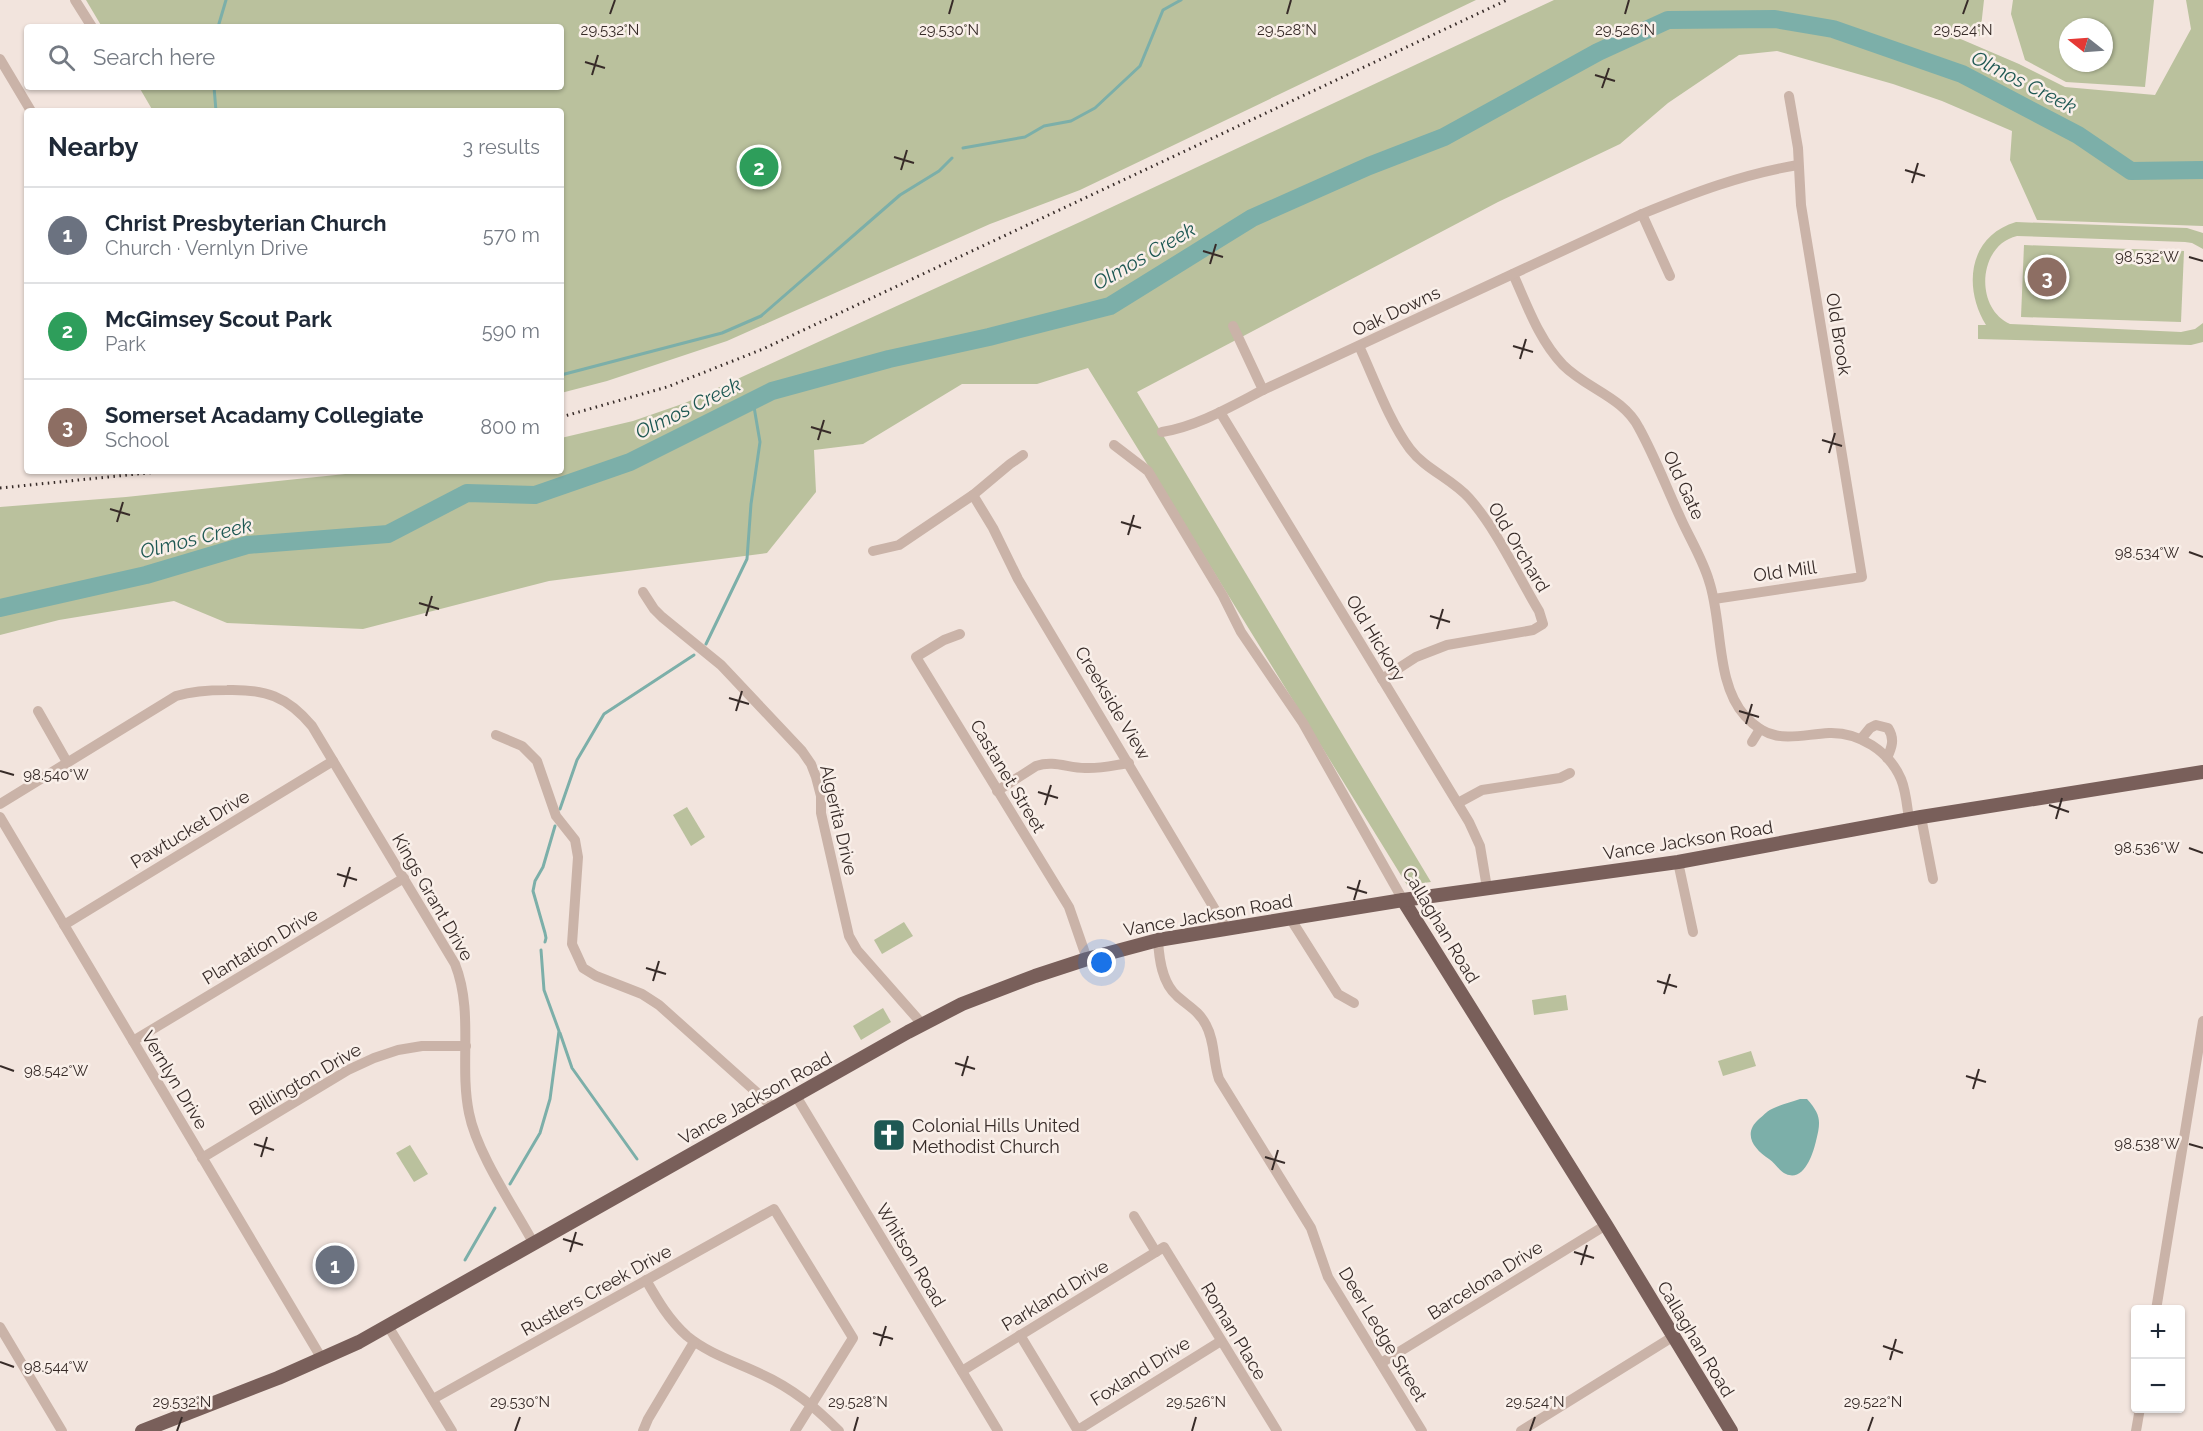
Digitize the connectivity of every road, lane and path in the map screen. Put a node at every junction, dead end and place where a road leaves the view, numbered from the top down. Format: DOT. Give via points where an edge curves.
graph roads {
  1 [pos="75,0"];
  2 [pos="90,24"];
  3 [pos="0,59"];
  4 [pos="1789,96"];
  5 [pos="29,108"];
  6 [pos="1798,165"];
  7 [pos="1642,214"];
  8 [pos="1513,274"];
  9 [pos="1670,276"];
  10 [pos="1233,326"];
  11 [pos="1359,346"];
  12 [pos="1263,390"];
  13 [pos="1220,412"];
  14 [pos="1162,432"];
  15 [pos="1114,445"];
  16 [pos="1023,455"];
  17 [pos="973,495"];
  18 [pos="873,551"];
  19 [pos="1862,577"];
  20 [pos="643,592"];
  21 [pos="1714,599"];
  22 [pos="960,634"];
  23 [pos="1382,679"];
  24 [pos="38,711"];
  25 [pos="1760,729"];
  26 [pos="496,735"];
  27 [pos="1861,739"];
  28 [pos="1752,742"];
  29 [pos="1887,758"];
  30 [pos="333,761"];
  31 [pos="68,762"];
  32 [pos="1129,763"];
  33 [pos="2203,772"];
  34 [pos="1570,773"];
  35 [pos="998,791"];
  36 [pos="1458,803"];
  37 [pos="0,804"];
  38 [pos="0,818"];
  39 [pos="1915,818"];
  40 [pos="1678,862"];
  41 [pos="404,878"];
  42 [pos="1933,879"];
  43 [pos="1487,888"];
  44 [pos="1403,900"];
  45 [pos="1290,918"];
  46 [pos="64,925"];
  47 [pos="1226,928"];
  48 [pos="1693,932"];
  49 [pos="1158,940"];
  50 [pos="1087,959"];
  51 [pos="1354,1003"];
  52 [pos="2203,1021"];
  53 [pos="923,1025"];
  54 [pos="133,1041"];
  55 [pos="466,1046"];
  56 [pos="796,1096"];
  57 [pos="774,1108"];
  58 [pos="202,1158"];
  59 [pos="1134,1216"];
  60 [pos="1606,1225"];
  61 [pos="534,1244"];
  62 [pos="1160,1250"];
  63 [pos="646,1281"];
  64 [pos="2157,1305"];
  65 [pos="388,1326"];
  66 [pos="0,1327"];
  67 [pos="1020,1335"];
  68 [pos="1674,1336"];
  69 [pos="694,1341"];
  70 [pos="1221,1341"];
  71 [pos="322,1359"];
  72 [pos="1381,1363"];
  73 [pos="962,1371"];
  74 [pos="433,1399"];
  75 [pos="811,1405"];
  76 [pos="2138,1413"];
  77 [pos="1078,1430"];
  78 [pos="62,1431"];
  79 [pos="142,1431"];
  80 [pos="452,1431"];
  81 [pos="643,1431"];
  82 [pos="795,1431"];
  83 [pos="839,1431"];
  84 [pos="998,1431"];
  85 [pos="1277,1431"];
  86 [pos="1422,1431"];
  87 [pos="1521,1431"];
  88 [pos="1731,1431"];
  89 [pos="2136,1431"];
  1 -- 2 [label="street"];
  3 -- 5 [label="street"];
  4 -- 6 [label="street, Old Brook"];
  6 -- 7 [label="street, Oak Downs" via="1723,183"];
  6 -- 19 [label="street, Old Brook" via="1801,205"];
  7 -- 8 [label="street, Oak Downs"];
  7 -- 9 [label="street"];
  8 -- 11 [label="street, Oak Downs"];
  8 -- 21 [label="street, Old Gate" via="1538,330 1555,355 1574,374 1616,401 1639,427 1709,580"];
  10 -- 12 [label="street"];
  11 -- 12 [label="street, Oak Downs"];
  11 -- 23 [label="street, Old Orchard" via="1400,434 1420,460 1459,488 1475,505 1543,624 1533,630 1447,645 1416,657"];
  12 -- 13 [label="street, Oak Downs"];
  13 -- 14 [label="street, Oak Downs"];
  13 -- 23 [label="street, Old Hickory"];
  15 -- 44 [label="street, Callaghan Road" via="1148,471 1241,632 1303,723"];
  16 -- 17 [label="street"];
  17 -- 18 [label="street" via="899,545"];
  17 -- 32 [label="street, Creekside View" via="1018,579"];
  19 -- 21 [label="street, Old Mill"];
  20 -- 53 [label="street, Algerita Drive" via="662,617 734,678 811,764 849,936"];
  21 -- 25 [label="street, Old Gate" via="1730,691 1743,714"];
  22 -- 35 [label="street, Castanet Street" via="916,657"];
  23 -- 36 [label="street, Old Hickory"];
  24 -- 31 [label="street"];
  25 -- 27 [label="street" via="1785,737 1828,733"];
  25 -- 28 [label="street"];
  26 -- 57 [label="street" via="522,746 537,761 556,816 575,840 578,857 572,944 583,968 659,1005"];
  27 -- 29 [label="street"];
  27 -- 29 [label="street" via="1876,725 1888,728 1893,739"];
  29 -- 39 [label="street" via="1901,778"];
  30 -- 31 [label="street, Kings Grant Drive" via="301,713 279,698 254,690 202,690 176,696"];
  30 -- 41 [label="street, Kings Grant Drive"];
  30 -- 46 [label="street, Pawtucket Drive"];
  31 -- 37 [label="street, Kings Grant Drive"];
  32 -- 35 [label="street" via="1085,768 1043,764"];
  32 -- 47 [label="street, Creekside View"];
  33 -- 39 [label="main road, Vance Jackson Road"];
  34 -- 36 [label="street" via="1560,778 1482,790"];
  35 -- 50 [label="street, Castanet Street" via="1069,907"];
  36 -- 43 [label="street, Old Hickory" via="1480,846"];
  38 -- 46 [label="street, Vernlyn Drive"];
  39 -- 40 [label="main road, Vance Jackson Road"];
  39 -- 42 [label="street"];
  40 -- 43 [label="main road, Vance Jackson Road"];
  40 -- 48 [label="street"];
  41 -- 54 [label="street, Plantation Drive"];
  41 -- 55 [label="street, Kings Grant Drive" via="459,975"];
  43 -- 44 [label="main road, Vance Jackson Road"];
  44 -- 45 [label="main road, Vance Jackson Road"];
  44 -- 60 [label="main road, Callaghan Road"];
  45 -- 47 [label="main road, Vance Jackson Road"];
  45 -- 51 [label="street" via="1338,994"];
  46 -- 54 [label="street, Vernlyn Drive"];
  47 -- 49 [label="main road, Vance Jackson Road"];
  49 -- 50 [label="main road, Vance Jackson Road"];
  49 -- 72 [label="street, Deer Ledge Street" via="1166,983 1198,1012 1208,1028 1219,1079 1311,1228 1328,1277"];
  50 -- 53 [label="main road, Vance Jackson Road" via="962,1004"];
  52 -- 64 [label="street"];
  53 -- 56 [label="main road, Vance Jackson Road"];
  54 -- 58 [label="street, Vernlyn Drive"];
  55 -- 58 [label="street, Billington Drive" via="398,1050 374,1058"];
  55 -- 61 [label="street, Kings Grant Drive" via="472,1128"];
  56 -- 57 [label="main road, Vance Jackson Road"];
  56 -- 73 [label="street, Whitson Road"];
  57 -- 61 [label="main road, Vance Jackson Road"];
  58 -- 71 [label="street, Vernlyn Drive"];
  59 -- 62 [label="street, Roman Place"];
  60 -- 68 [label="main road, Callaghan Road"];
  60 -- 72 [label="street, Barcelona Drive"];
  61 -- 65 [label="main road, Vance Jackson Road"];
  62 -- 67 [label="street, Parkland Drive"];
  62 -- 70 [label="street, Roman Place"];
  63 -- 69 [label="street" via="665,1312"];
  63 -- 74 [label="street, Rustlers Creek Drive"];
  63 -- 75 [label="street, Rustlers Creek Drive" via="774,1209 853,1338"];
  65 -- 71 [label="main road, Vance Jackson Road"];
  65 -- 74 [label="street"];
  66 -- 78 [label="street"];
  67 -- 73 [label="street, Parkland Drive"];
  67 -- 77 [label="street"];
  68 -- 87 [label="street"];
  68 -- 88 [label="main road, Callaghan Road"];
  69 -- 75 [label="street" via="786,1387"];
  69 -- 81 [label="street"];
  70 -- 77 [label="street, Foxland Drive"];
  70 -- 85 [label="street, Roman Place"];
  71 -- 79 [label="main road, Vance Jackson Road"];
  72 -- 86 [label="street, Deer Ledge Street"];
  73 -- 84 [label="street, Whitson Road"];
  74 -- 80 [label="street"];
  75 -- 82 [label="street"];
  75 -- 83 [label="street"];
  76 -- 89 [label="street"];
}
